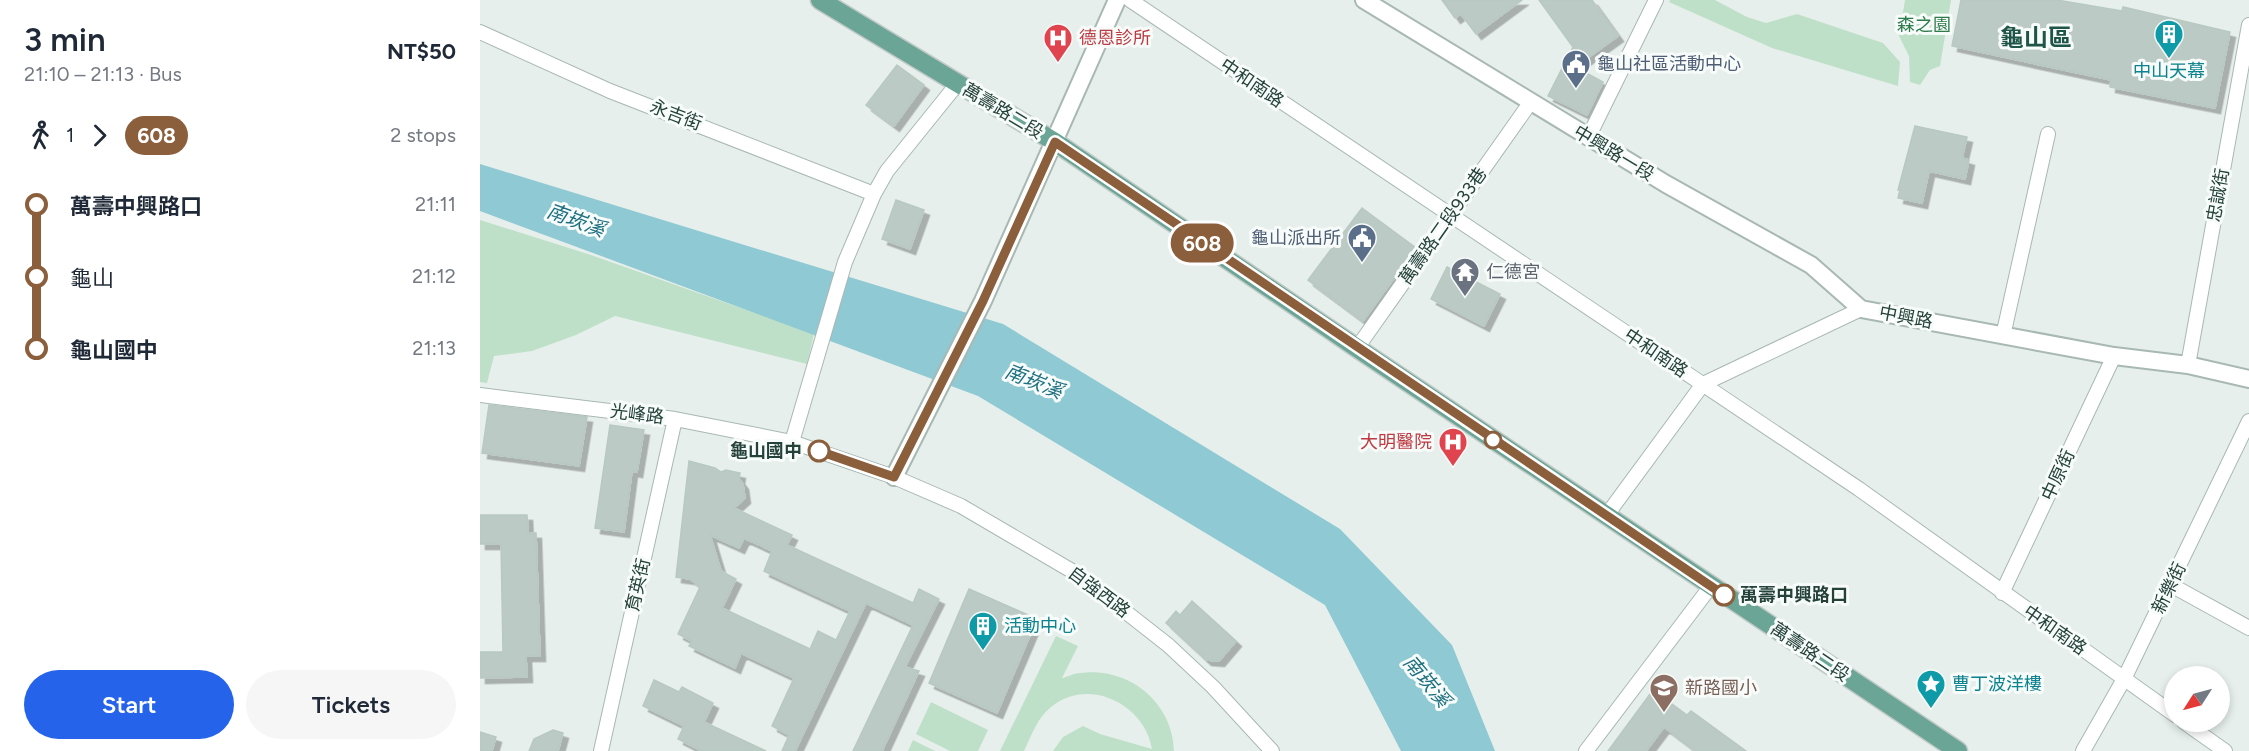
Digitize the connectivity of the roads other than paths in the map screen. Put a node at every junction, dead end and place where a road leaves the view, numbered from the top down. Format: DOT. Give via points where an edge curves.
graph roads {
  1 [pos="820,0"];
  2 [pos="1117,0"];
  3 [pos="1130,0"];
  4 [pos="1364,0"];
  5 [pos="1656,0"];
  6 [pos="2249,25"];
  7 [pos="480,32"];
  8 [pos="958,83"];
  9 [pos="1530,103"];
  10 [pos="2048,134"];
  11 [pos="1588,138"];
  12 [pos="1055,142"];
  13 [pos="873,194"];
  14 [pos="1450,215"];
  15 [pos="1861,309"];
  16 [pos="2003,336"];
  17 [pos="1357,348"];
  18 [pos="2114,356"];
  19 [pos="2188,365"];
  20 [pos="2249,378"];
  21 [pos="1703,384"];
  22 [pos="480,395"];
  23 [pos="675,419"];
  24 [pos="2249,421"];
  25 [pos="792,442"];
  26 [pos="894,477"];
  27 [pos="1606,516"];
  28 [pos="2171,585"];
  29 [pos="1711,586"];
  30 [pos="2002,593"];
  31 [pos="2249,628"];
  32 [pos="2124,679"];
  33 [pos="2164,707"];
  34 [pos="2198,732"];
  35 [pos="601,751"];
  36 [pos="1272,751"];
  37 [pos="1586,751"];
  38 [pos="1958,751"];
  39 [pos="2083,751"];
  40 [pos="2225,751"];
  1 -- 8 [label="main road, 萬壽路二段"];
  2 -- 12 [label="street"];
  3 -- 14 [label="street, 中和南路"];
  4 -- 9 [label="street, 中興路一段"];
  5 -- 11 [label="street"];
  6 -- 19 [label="street, 忠誠街"];
  7 -- 13 [label="street, 永吉街" via="610,91"];
  8 -- 12 [label="main road, 萬壽路二段"];
  8 -- 13 [label="street"];
  9 -- 11 [label="street, 中興路一段"];
  9 -- 14 [label="street, 萬壽路二段933巷"];
  10 -- 16 [label="street"];
  11 -- 15 [label="street, 中興路一段" via="1811,265"];
  12 -- 17 [label="main road, 萬壽路二段"];
  12 -- 26 [label="street" via="983,301"];
  13 -- 25 [label="street" via="844,264"];
  14 -- 17 [label="street, 萬壽路二段933巷"];
  14 -- 21 [label="street, 中和南路"];
  15 -- 16 [label="street, 中興路"];
  15 -- 21 [label="street, 中興路"];
  16 -- 18 [label="street, 中興路"];
  17 -- 27 [label="main road, 萬壽路二段"];
  18 -- 19 [label="street, 中興路"];
  18 -- 30 [label="street, 中原街"];
  19 -- 20 [label="street, 中興路"];
  21 -- 27 [label="street, 中興路"];
  21 -- 30 [label="street, 中和南路" via="1859,489"];
  22 -- 23 [label="street, 光峰路"];
  23 -- 25 [label="street, 光峰路"];
  23 -- 35 [label="street, 育英街"];
  24 -- 28 [label="street, 新樂街"];
  25 -- 26 [label="street, 光峰路"];
  26 -- 36 [label="street, 自強西路" via="961,506 1072,571 1168,645"];
  27 -- 29 [label="main road, 萬壽路二段"];
  28 -- 31 [label="street"];
  28 -- 32 [label="street, 新樂街"];
  29 -- 37 [label="street"];
  29 -- 38 [label="main road, 萬壽路二段"];
  30 -- 32 [label="street, 中和南路"];
  32 -- 33 [label="street, 中和南路"];
  32 -- 39 [label="street, 新樂街"];
  34 -- 40 [label="street"];
}
